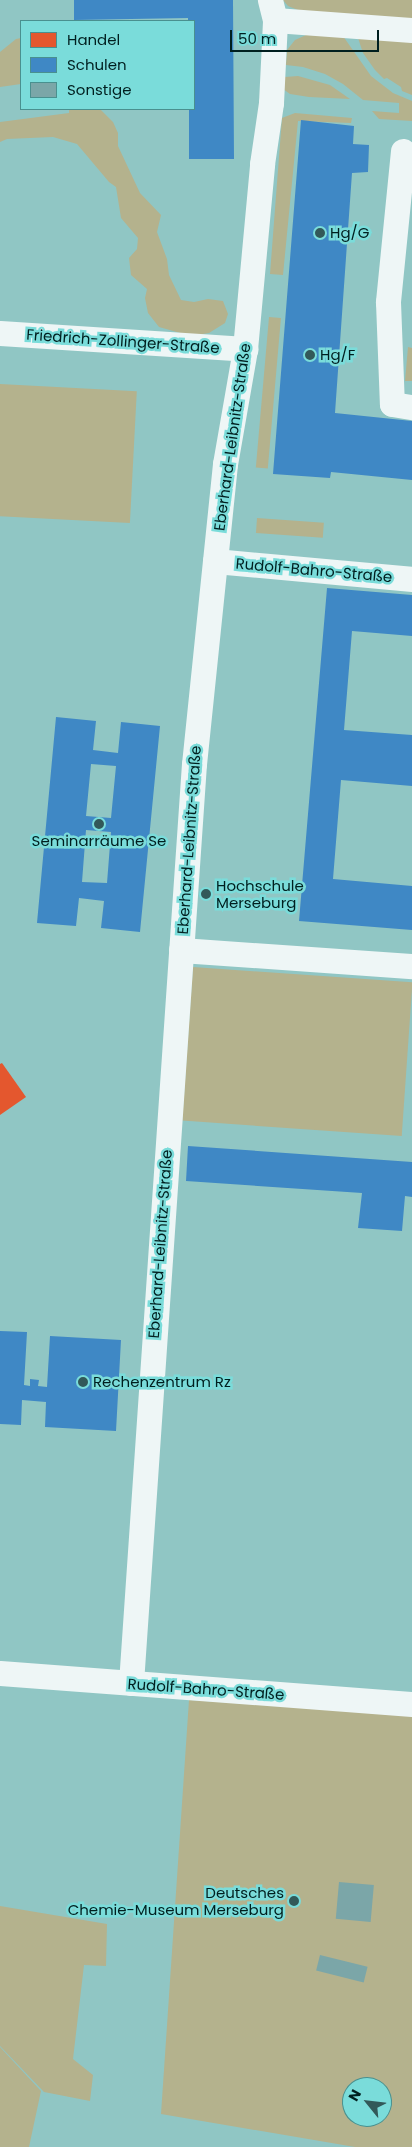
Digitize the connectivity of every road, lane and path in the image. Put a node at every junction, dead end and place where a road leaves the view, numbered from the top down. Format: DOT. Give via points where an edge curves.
graph roads {
  1 [pos="272,10"];
  2 [pos="412,30"];
  3 [pos="403,151"];
  4 [pos="0,334"];
  5 [pos="245,349"];
  6 [pos="412,407"];
  7 [pos="215,561"];
  8 [pos="412,578"];
  9 [pos="181,950"];
  10 [pos="412,966"];
  11 [pos="0,1673"];
  12 [pos="131,1683"];
  13 [pos="412,1704"];
  1 -- 2 [label="street"];
  1 -- 5 [label="street, Eberhard-Leibnitz-Straße" via="271,102"];
  3 -- 6 [label="street" via="388,302 389,339 392,404"];
  4 -- 5 [label="street, Friedrich-Zollinger-Straße"];
  5 -- 7 [label="street, Eberhard-Leibnitz-Straße" via="225,464"];
  7 -- 8 [label="street, Rudolf-Bahro-Straße"];
  7 -- 9 [label="street, Eberhard-Leibnitz-Straße" via="194,764"];
  9 -- 10 [label="street"];
  9 -- 12 [label="street, Eberhard-Leibnitz-Straße"];
  11 -- 12 [label="street, Rudolf-Bahro-Straße"];
  12 -- 13 [label="street, Rudolf-Bahro-Straße"];
}
